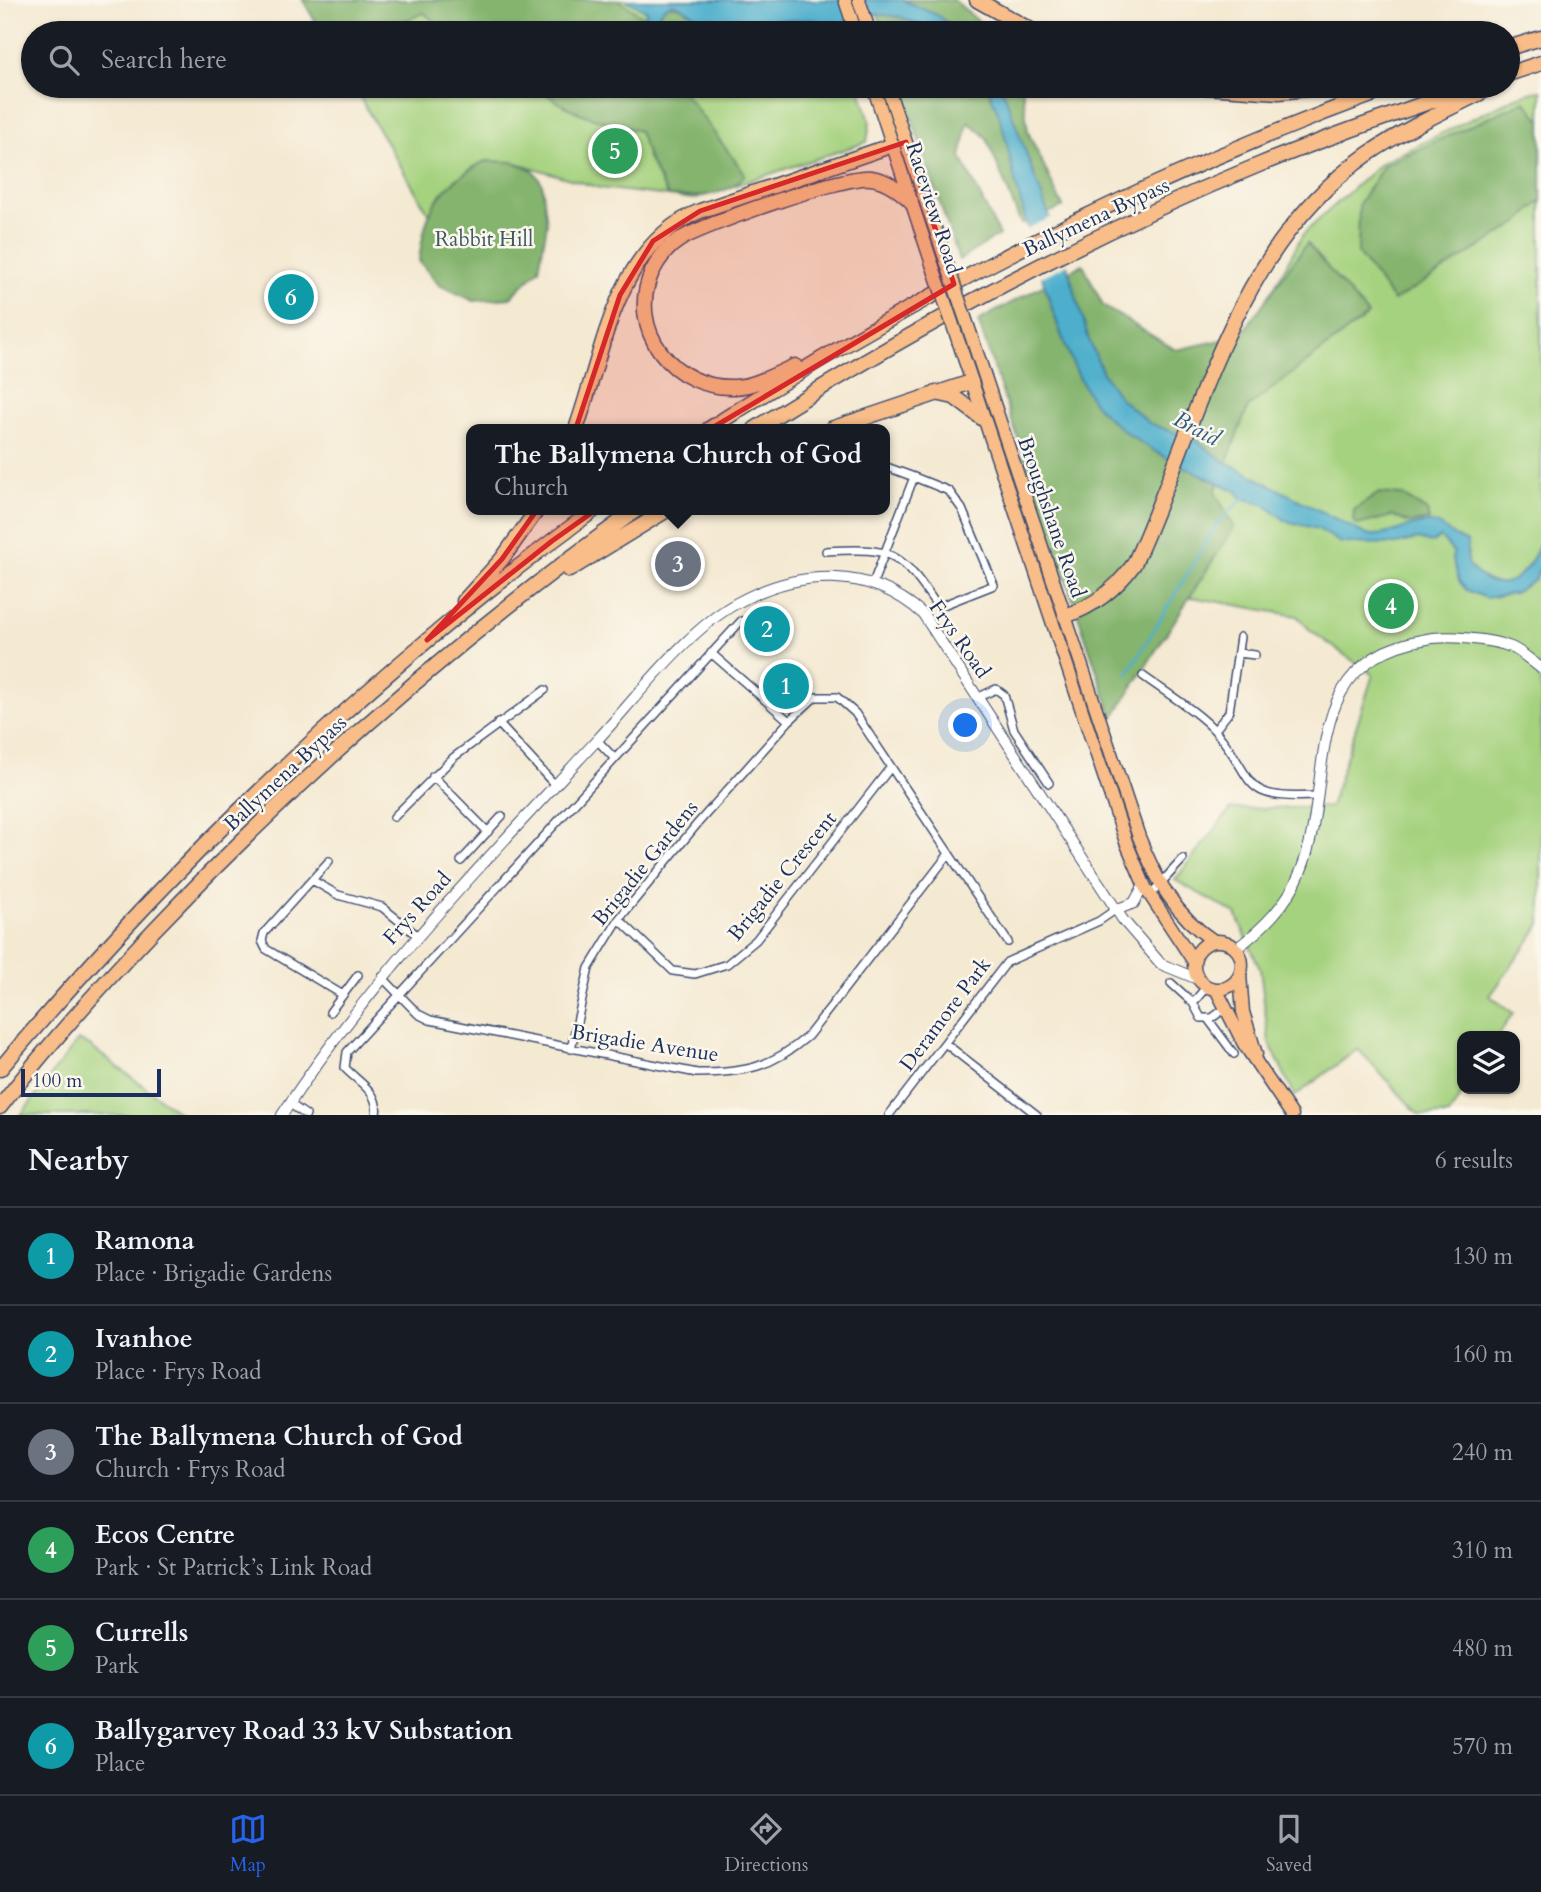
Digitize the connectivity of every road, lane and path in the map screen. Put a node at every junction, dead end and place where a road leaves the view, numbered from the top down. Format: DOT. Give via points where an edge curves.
graph roads {
  1 [pos="845,0"];
  2 [pos="859,0"];
  3 [pos="977,0"];
  4 [pos="852,21"];
  5 [pos="866,21"];
  6 [pos="1015,21"];
  7 [pos="1541,37"];
  8 [pos="1520,44"];
  9 [pos="1538,64"];
  10 [pos="1520,71"];
  11 [pos="879,98"];
  12 [pos="890,98"];
  13 [pos="1366,98"];
  14 [pos="1442,98"];
  15 [pos="1468,98"];
  16 [pos="900,144"];
  17 [pos="911,201"];
  18 [pos="858,337"];
  19 [pos="959,343"];
  20 [pos="978,379"];
  21 [pos="934,393"];
  22 [pos="984,419"];
  23 [pos="578,424"];
  24 [pos="717,424"];
  25 [pos="763,424"];
  26 [pos="845,424"];
  27 [pos="890,468"];
  28 [pos="914,477"];
  29 [pos="533,515"];
  30 [pos="588,515"];
  31 [pos="629,515"];
  32 [pos="659,515"];
  33 [pos="826,551"];
  34 [pos="885,553"];
  35 [pos="873,583"];
  36 [pos="1046,608"];
  37 [pos="1065,616"];
  38 [pos="741,621"];
  39 [pos="482,625"];
  40 [pos="1240,637"];
  41 [pos="427,640"];
  42 [pos="711,653"];
  43 [pos="1238,653"];
  44 [pos="1255,655"];
  45 [pos="1541,668"];
  46 [pos="1143,677"];
  47 [pos="545,690"];
  48 [pos="977,698"];
  49 [pos="789,720"];
  50 [pos="498,723"];
  51 [pos="1215,730"];
  52 [pos="597,740"];
  53 [pos="615,759"];
  54 [pos="890,768"];
  55 [pos="433,776"];
  56 [pos="1049,783"];
  57 [pos="555,785"];
  58 [pos="1316,796"];
  59 [pos="502,816"];
  60 [pos="394,817"];
  61 [pos="488,832"];
  62 [pos="948,855"];
  63 [pos="1183,859"];
  64 [pos="329,861"];
  65 [pos="461,861"];
  66 [pos="312,880"];
  67 [pos="1161,885"];
  68 [pos="1147,890"];
  69 [pos="1115,910"];
  70 [pos="619,919"];
  71 [pos="418,936"];
  72 [pos="1214,941"];
  73 [pos="1007,942"];
  74 [pos="1236,948"];
  75 [pos="1194,964"];
  76 [pos="1174,971"];
  77 [pos="1240,974"];
  78 [pos="358,975"];
  79 [pos="382,977"];
  80 [pos="1171,983"];
  81 [pos="1207,985"];
  82 [pos="398,994"];
  83 [pos="343,995"];
  84 [pos="1193,1003"];
  85 [pos="1227,1007"];
  86 [pos="330,1012"];
  87 [pos="1208,1020"];
  88 [pos="946,1044"];
  89 [pos="571,1049"];
  90 [pos="1234,1054"];
  91 [pos="1259,1065"];
  92 [pos="0,1069"];
  93 [pos="290,1104"];
  94 [pos="0,1107"];
  95 [pos="282,1115"];
  96 [pos="306,1115"];
  97 [pos="376,1115"];
  98 [pos="889,1115"];
  99 [pos="1037,1115"];
  100 [pos="1292,1115"];
  1 -- 4 [label="main road"];
  2 -- 5 [label="main road"];
  3 -- 6 [label="highway"];
  7 -- 8 [label="highway"];
  9 -- 10 [label="highway"];
  11 -- 16 [label="main road, Raceview Road"];
  12 -- 16 [label="main road, Broughshane Road"];
  13 -- 18 [label="highway, Ballymena Bypass" via="1171,175 1018,249"];
  14 -- 25 [label="highway, Ballymena Bypass" via="1259,165 1080,246 887,348"];
  15 -- 37 [label="highway" via="1366,155 1296,222 1245,294 1134,564 1117,587"];
  16 -- 17 [label="main road, Raceview Road"];
  16 -- 20 [label="main road, Broughshane Road, bridge" via="971,335"];
  16 -- 23 [label="highway" via="700,211 653,241 620,295"];
  17 -- 18 [label="highway" via="886,181 869,177 843,180 693,232 663,254 647,289 645,308 654,343 681,373 713,386 753,383"];
  17 -- 19 [label="main road, Raceview Road, bridge"];
  18 -- 24 [label="highway, Ballymena Bypass"];
  19 -- 20 [label="main road, Broughshane Road"];
  20 -- 21 [label="highway"];
  20 -- 22 [label="main road, Broughshane Road"];
  20 -- 37 [label="main road, Broughshane Road"];
  21 -- 22 [label="highway" via="954,397"];
  21 -- 26 [label="highway"];
  22 -- 36 [label="main road, Broughshane Road"];
  27 -- 28 [label="street"];
  28 -- 34 [label="street"];
  28 -- 34 [label="street" via="949,491 962,509 994,585 938,607 909,566"];
  29 -- 41 [label="highway" via="502,559"];
  30 -- 41 [label="highway, Ballymena Bypass"];
  31 -- 39 [label="highway, Ballymena Bypass"];
  32 -- 39 [label="highway"];
  33 -- 34 [label="street"];
  34 -- 35 [label="street"];
  35 -- 48 [label="street, Frys Road" via="895,592 923,614"];
  35 -- 52 [label="street, Frys Road" via="842,577 814,579 739,601 703,627"];
  36 -- 37 [label="main road"];
  36 -- 68 [label="main road, Broughshane Road" via="1121,830"];
  37 -- 67 [label="main road, Broughshane Road" via="1135,825"];
  38 -- 42 [label="street, Frys Road"];
  39 -- 94 [label="highway, Ballymena Bypass" via="301,783 198,884 114,973"];
  40 -- 43 [label="street"];
  41 -- 92 [label="highway, Ballymena Bypass" via="265,783 194,854 124,926"];
  42 -- 49 [label="street"];
  42 -- 53 [label="street, Frys Road"];
  43 -- 44 [label="street"];
  43 -- 51 [label="street" via="1229,712"];
  45 -- 58 [label="street" via="1511,647 1443,636 1397,643 1351,675 1325,732"];
  46 -- 51 [label="street"];
  47 -- 50 [label="street"];
  48 -- 56 [label="street" via="994,690 1004,695 1014,730"];
  48 -- 69 [label="street, Frys Road"];
  49 -- 54 [label="street, Brigadie Gardens" via="815,697 840,698"];
  49 -- 70 [label="street, Brigadie Gardens"];
  50 -- 55 [label="street"];
  50 -- 57 [label="street"];
  51 -- 58 [label="street" via="1246,779 1259,790 1279,797"];
  52 -- 53 [label="street"];
  52 -- 57 [label="street, Frys Road"];
  53 -- 82 [label="street, Frys Road"];
  54 -- 62 [label="street, Brigadie Gardens"];
  54 -- 70 [label="street, Brigadie Crescent" via="756,940 727,964 701,973 676,972"];
  55 -- 60 [label="street"];
  55 -- 61 [label="street"];
  57 -- 71 [label="street, Frys Road"];
  58 -- 74 [label="street" via="1311,838 1295,883 1272,917"];
  59 -- 61 [label="street"];
  61 -- 65 [label="street"];
  62 -- 73 [label="street, Brigadie Gardens"];
  62 -- 89 [label="street, Brigadie Avenue" via="808,1036 761,1067 697,1073"];
  63 -- 67 [label="street"];
  64 -- 66 [label="street"];
  66 -- 71 [label="street" via="338,895 382,907"];
  66 -- 83 [label="street" via="264,934 263,944"];
  67 -- 68 [label="street"];
  67 -- 72 [label="main road, Broughshane Road" via="1188,922"];
  68 -- 69 [label="street" via="1134,903"];
  68 -- 75 [label="main road, Broughshane Road"];
  69 -- 76 [label="street, Frys Road" via="1154,959"];
  69 -- 88 [label="street, Deramore Park" via="1009,960"];
  70 -- 89 [label="street, Brigadie Gardens" via="589,968"];
  71 -- 79 [label="street, Frys Road"];
  72 -- 74 [label="main road"];
  72 -- 75 [label="main road" via="1201,948"];
  74 -- 77 [label="main road" via="1242,961"];
  75 -- 76 [label="street"];
  75 -- 81 [label="main road"];
  76 -- 81 [label="street, Frys Road"];
  77 -- 81 [label="main road" via="1231,985"];
  77 -- 91 [label="main road" via="1243,1012"];
  78 -- 83 [label="street"];
  79 -- 82 [label="street, Brigadie Avenue"];
  79 -- 93 [label="street, Frys Road"];
  80 -- 84 [label="street"];
  81 -- 84 [label="street"];
  81 -- 85 [label="main road"];
  82 -- 89 [label="street, Brigadie Avenue" via="428,1019"];
  82 -- 97 [label="street, Frys Road" via="344,1059 345,1068 375,1097"];
  83 -- 86 [label="street"];
  84 -- 87 [label="street" via="1196,1012"];
  85 -- 87 [label="street"];
  85 -- 91 [label="main road"];
  87 -- 90 [label="street"];
  88 -- 98 [label="street, Deramore Park"];
  88 -- 99 [label="street"];
  91 -- 100 [label="main road"];
  93 -- 95 [label="street, Frys Road"];
  93 -- 96 [label="street"];
}
